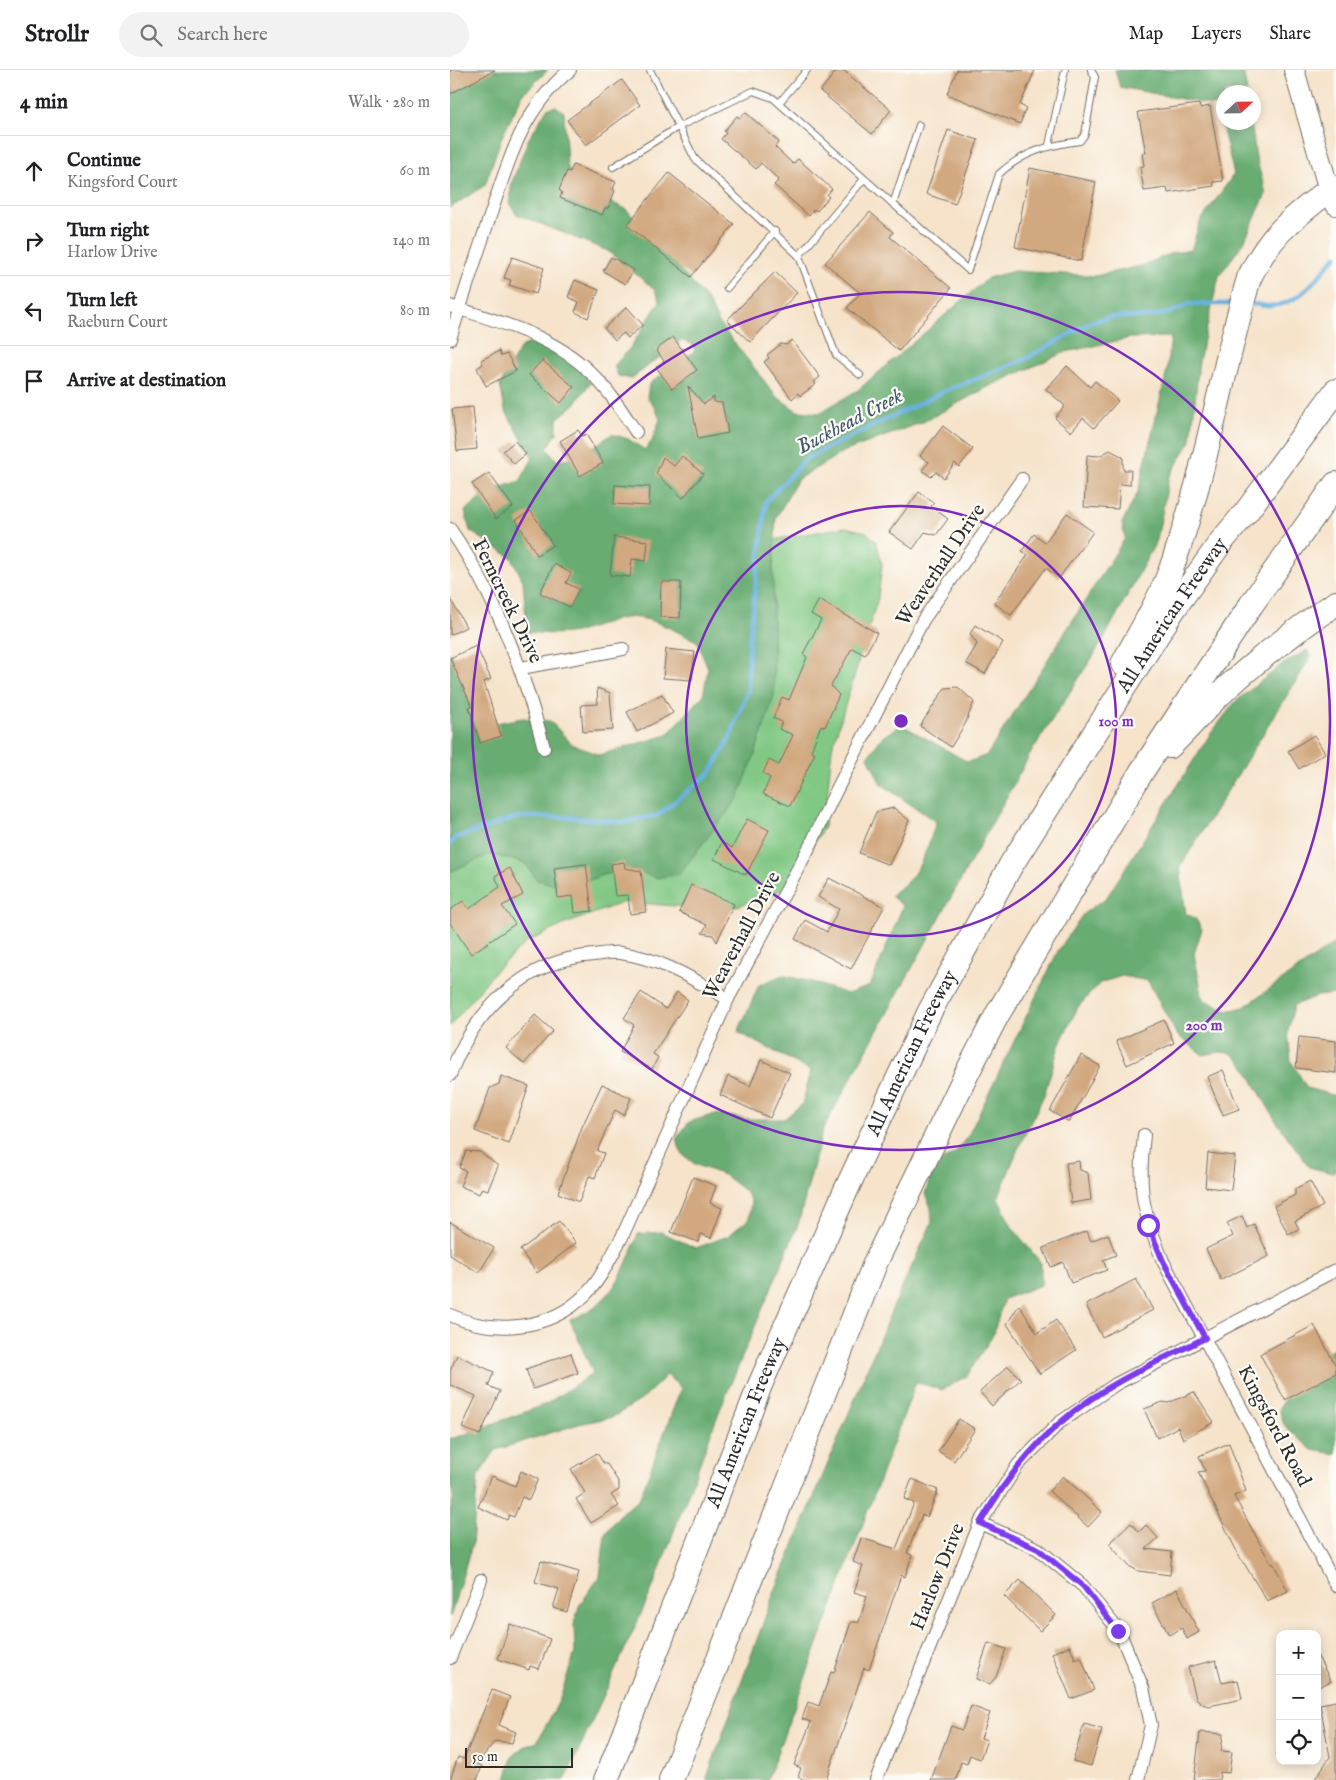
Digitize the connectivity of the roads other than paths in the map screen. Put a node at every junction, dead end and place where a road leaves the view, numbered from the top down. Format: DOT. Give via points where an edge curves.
graph roads {
  1 [pos="570,70"];
  2 [pos="650,70"];
  3 [pos="807,70"];
  4 [pos="1065,70"];
  5 [pos="1091,70"];
  6 [pos="1294,70"];
  7 [pos="779,103"];
  8 [pos="919,125"];
  9 [pos="678,127"];
  10 [pos="1049,145"];
  11 [pos="613,167"];
  12 [pos="864,179"];
  13 [pos="1334,194"];
  14 [pos="892,204"];
  15 [pos="775,232"];
  16 [pos="799,256"];
  17 [pos="727,288"];
  18 [pos="454,308"];
  19 [pos="450,339"];
  20 [pos="860,375"];
  21 [pos="1336,391"];
  22 [pos="636,432"];
  23 [pos="1022,479"];
  24 [pos="1336,484"];
  25 [pos="450,529"];
  26 [pos="1336,603"];
  27 [pos="623,649"];
  28 [pos="521,668"];
  29 [pos="1093,734"];
  30 [pos="544,748"];
  31 [pos="1142,771"];
  32 [pos="728,1000"];
  33 [pos="450,1075"];
  34 [pos="1144,1135"];
  35 [pos="1336,1270"];
  36 [pos="450,1315"];
  37 [pos="1205,1338"];
  38 [pos="980,1523"];
  39 [pos="481,1580"];
  40 [pos="1336,1586"];
  41 [pos="450,1658"];
  42 [pos="606,1780"];
  43 [pos="671,1780"];
  44 [pos="876,1780"];
  45 [pos="1138,1780"];
  1 -- 18 [label="street" via="537,103 517,137"];
  2 -- 9 [label="lane"];
  3 -- 7 [label="lane"];
  4 -- 10 [label="lane"];
  5 -- 10 [label="lane" via="1095,77 1085,134 1080,141"];
  6 -- 13 [label="main road"];
  7 -- 9 [label="lane" via="753,91"];
  7 -- 12 [label="lane"];
  8 -- 14 [label="lane"];
  9 -- 11 [label="lane"];
  9 -- 15 [label="lane" via="695,159"];
  10 -- 14 [label="lane" via="1010,164 999,174 968,270"];
  12 -- 14 [label="lane"];
  12 -- 16 [label="lane"];
  13 -- 29 [label="highway" via="1275,235 1262,251 1249,278 1201,467 1169,573 1113,684"];
  15 -- 16 [label="lane"];
  15 -- 17 [label="lane"];
  16 -- 20 [label="lane" via="836,355"];
  18 -- 19 [label="street"];
  18 -- 22 [label="street" via="532,335 575,359 610,393"];
  21 -- 29 [label="highway, All American Freeway" via="1173,610"];
  23 -- 32 [label="street, Weaverhall Drive" via="923,620 811,844"];
  24 -- 31 [label="highway" via="1251,605"];
  25 -- 28 [label="street, Ferncreek Drive" via="480,578"];
  26 -- 31 [label="highway" via="1301,626 1250,668"];
  27 -- 28 [label="street"];
  28 -- 30 [label="street, Ferncreek Drive"];
  29 -- 42 [label="highway, All American Freeway" via="1011,865 907,1058 760,1385"];
  31 -- 43 [label="highway" via="997,1015 876,1261"];
  32 -- 33 [label="street" via="667,965 620,953 581,956 522,978 496,1001 474,1025"];
  32 -- 36 [label="street, Weaverhall Drive" via="622,1237 586,1295 561,1313 511,1328 483,1326"];
  34 -- 37 [label="street, Kingsford Road" via="1140,1186 1148,1225 1163,1261"];
  35 -- 37 [label="street, Harlow Drive"];
  37 -- 38 [label="street, Harlow Drive" via="1116,1384 1059,1423 1018,1465"];
  37 -- 40 [label="street, Kingsford Road"];
  38 -- 44 [label="street, Harlow Drive"];
  38 -- 45 [label="street" via="1038,1549 1083,1586 1118,1631 1143,1688 1151,1725"];
  39 -- 41 [label="street"];
}
